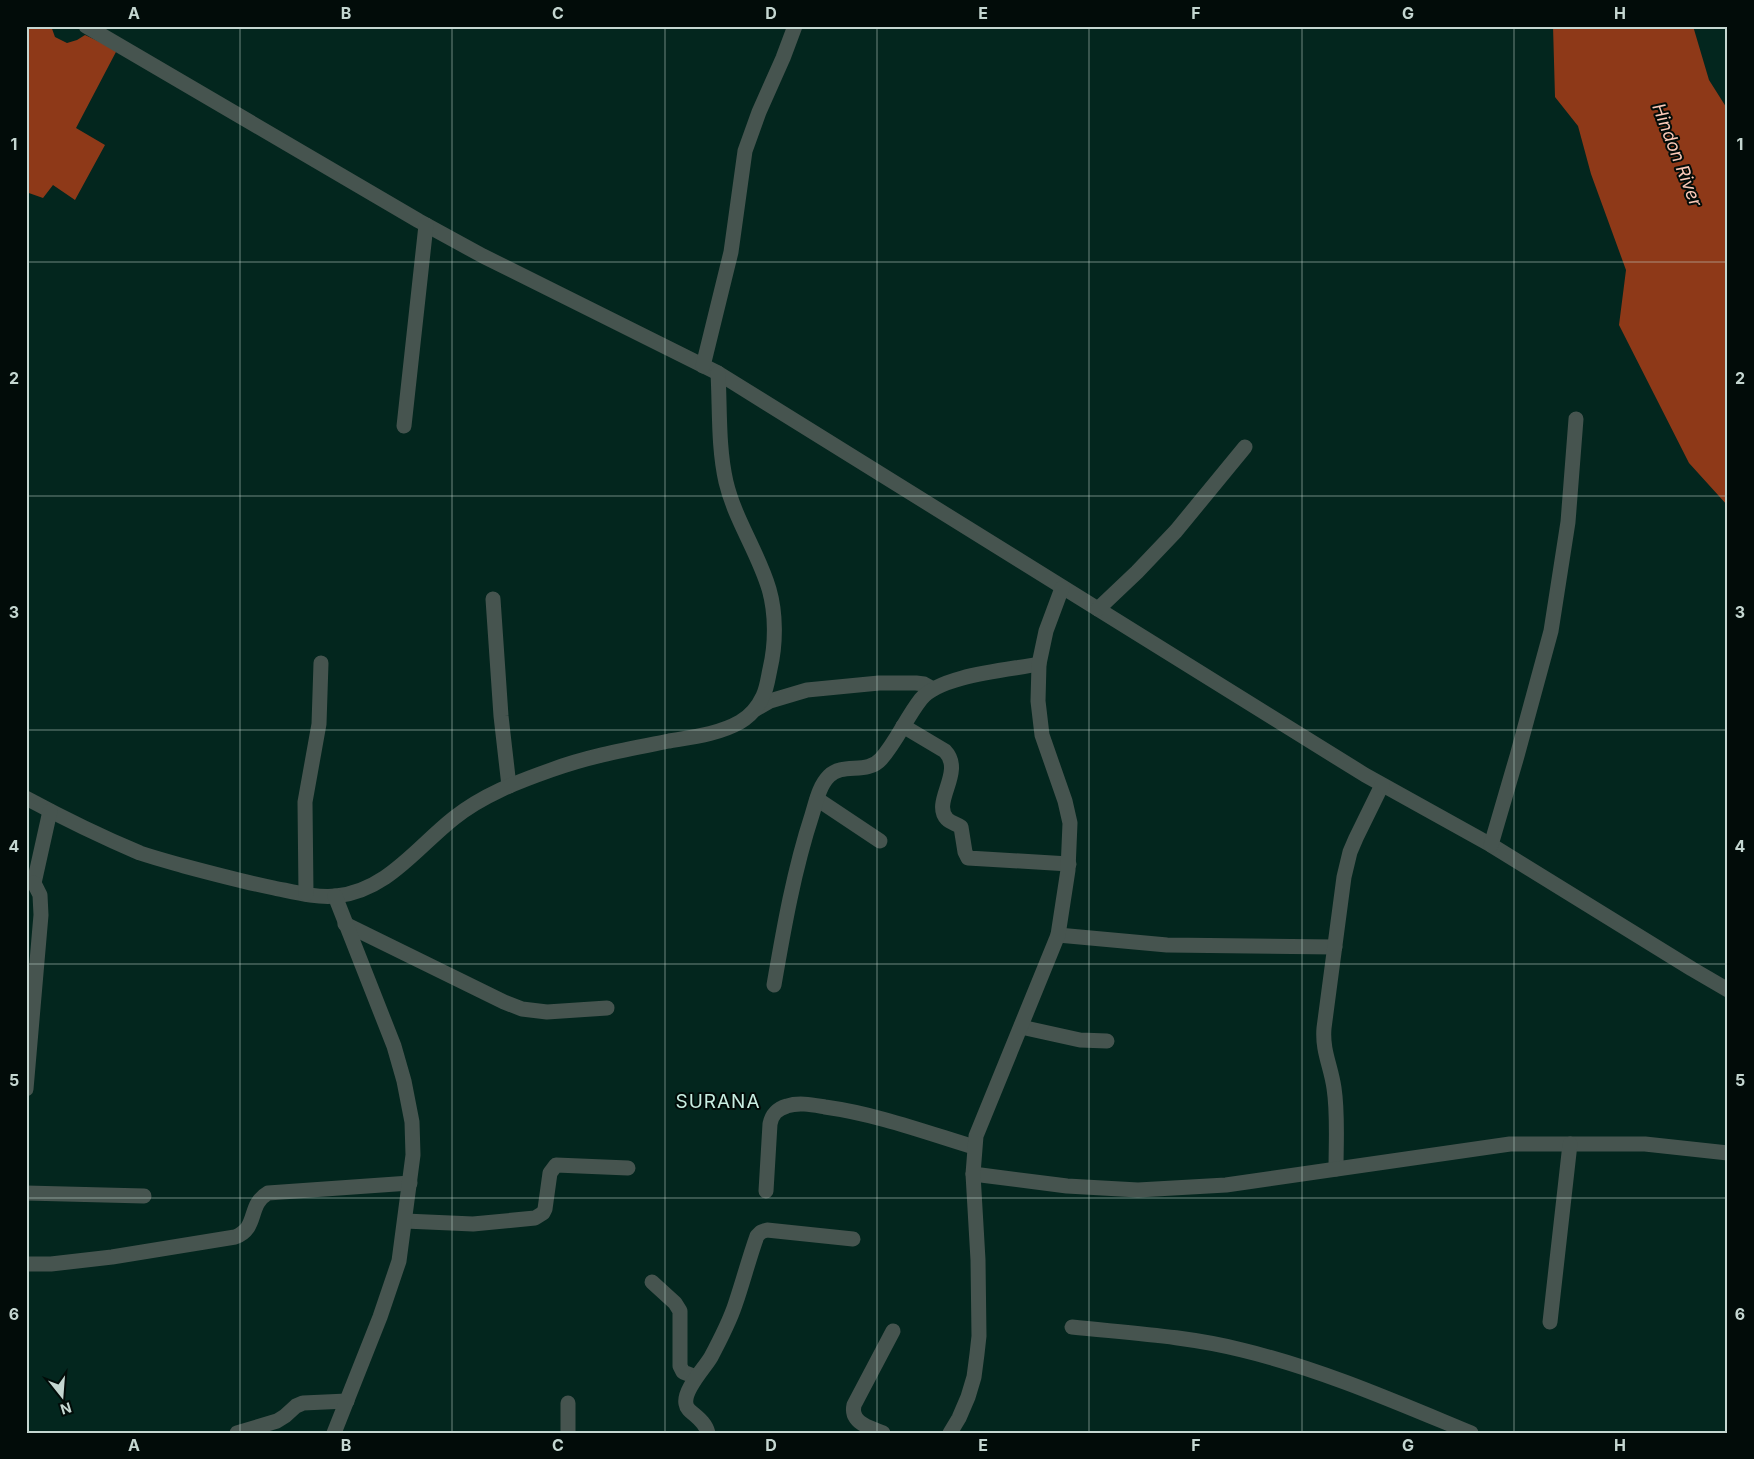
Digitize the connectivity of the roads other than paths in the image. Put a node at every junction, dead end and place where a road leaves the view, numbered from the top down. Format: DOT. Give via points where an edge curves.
graph roads {
  1 [pos="86,26"];
  2 [pos="795,26"];
  3 [pos="426,225"];
  4 [pos="703,366"];
  5 [pos="718,373"];
  6 [pos="1576,419"];
  7 [pos="404,426"];
  8 [pos="1246,447"];
  9 [pos="1062,588"];
  10 [pos="493,599"];
  11 [pos="1098,609"];
  12 [pos="321,663"];
  13 [pos="1039,664"];
  14 [pos="933,689"];
  15 [pos="756,708"];
  16 [pos="903,726"];
  17 [pos="1382,785"];
  18 [pos="509,786"];
  19 [pos="26,798"];
  20 [pos="817,799"];
  21 [pos="50,811"];
  22 [pos="880,841"];
  23 [pos="1491,845"];
  24 [pos="1068,864"];
  25 [pos="30,882"];
  26 [pos="306,894"];
  27 [pos="335,896"];
  28 [pos="345,924"];
  29 [pos="1058,935"];
  30 [pos="1334,947"];
  31 [pos="774,985"];
  32 [pos="1728,990"];
  33 [pos="607,1008"];
  34 [pos="1021,1027"];
  35 [pos="1107,1041"];
  36 [pos="26,1088"];
  37 [pos="1570,1144"];
  38 [pos="974,1147"];
  39 [pos="1728,1153"];
  40 [pos="628,1168"];
  41 [pos="1336,1169"];
  42 [pos="974,1174"];
  43 [pos="410,1183"];
  44 [pos="766,1191"];
  45 [pos="26,1193"];
  46 [pos="144,1196"];
  47 [pos="405,1221"];
  48 [pos="853,1239"];
  49 [pos="26,1264"];
  50 [pos="652,1282"];
  51 [pos="1550,1322"];
  52 [pos="1072,1327"];
  53 [pos="893,1331"];
  54 [pos="696,1377"];
  55 [pos="347,1402"];
  56 [pos="568,1403"];
  57 [pos="237,1433"];
  58 [pos="334,1433"];
  59 [pos="568,1433"];
  60 [pos="708,1433"];
  61 [pos="883,1433"];
  62 [pos="950,1433"];
  63 [pos="1471,1433"];
  1 -- 3 [label="street"];
  2 -- 4 [label="street" via="745,151 731,252"];
  3 -- 4 [label="street"];
  3 -- 7 [label="street"];
  4 -- 5 [label="street"];
  5 -- 9 [label="street"];
  5 -- 15 [label="street" via="726,482 734,509 770,591 772,606 774,652 764,695"];
  6 -- 23 [label="street" via="1568,522 1550,632"];
  8 -- 11 [label="street" via="1176,531"];
  9 -- 11 [label="street"];
  9 -- 13 [label="street" via="1046,631"];
  10 -- 18 [label="street"];
  11 -- 17 [label="street"];
  12 -- 26 [label="street" via="319,724 305,802"];
  13 -- 14 [label="street" via="947,682"];
  13 -- 24 [label="street" via="1041,727 1070,823"];
  14 -- 15 [label="street" via="916,683 879,683 807,690"];
  14 -- 16 [label="street" via="922,698"];
  15 -- 18 [label="street" via="743,721 722,730 600,755"];
  16 -- 20 [label="street" via="876,764 829,776"];
  16 -- 24 [label="street" via="950,756 952,769 943,813 949,822 961,827 968,858"];
  17 -- 23 [label="street"];
  17 -- 30 [label="street" via="1350,852"];
  18 -- 27 [label="street" via="486,796 455,817 380,882"];
  19 -- 21 [label="street"];
  20 -- 22 [label="street"];
  20 -- 31 [label="street" via="798,858"];
  21 -- 25 [label="street"];
  21 -- 26 [label="street" via="155,858 237,881"];
  23 -- 32 [label="street"];
  24 -- 29 [label="street"];
  25 -- 36 [label="street" via="40,895 41,915"];
  26 -- 27 [label="street"];
  27 -- 28 [label="street"];
  28 -- 33 [label="street" via="522,1009 546,1012"];
  28 -- 43 [label="street" via="394,1046 404,1081 412,1122"];
  29 -- 30 [label="street" via="1167,945"];
  29 -- 34 [label="street"];
  30 -- 41 [label="street" via="1323,1041 1334,1086"];
  34 -- 35 [label="street" via="1080,1040"];
  34 -- 38 [label="street"];
  37 -- 39 [label="street" via="1645,1144"];
  37 -- 41 [label="street" via="1510,1144"];
  37 -- 51 [label="street"];
  38 -- 42 [label="street"];
  38 -- 44 [label="street" via="866,1114 805,1104 788,1105 772,1115"];
  40 -- 47 [label="street" via="556,1165 550,1173 545,1209 535,1218 473,1224"];
  41 -- 42 [label="street" via="1226,1185 1138,1190 1067,1186"];
  42 -- 62 [label="street" via="978,1345 968,1397"];
  43 -- 47 [label="street"];
  43 -- 49 [label="street" via="268,1193 257,1202 249,1229 235,1237 112,1257"];
  45 -- 46 [label="street"];
  47 -- 55 [label="street" via="399,1261"];
  48 -- 54 [label="street" via="780,1230 761,1232 735,1306 709,1360"];
  50 -- 54 [label="street" via="678,1306 681,1318 680,1366 683,1372"];
  52 -- 63 [label="street" via="1190,1339 1242,1350 1362,1388"];
  53 -- 61 [label="street" via="853,1411 854,1418 860,1423"];
  54 -- 60 [label="street" via="686,1398 686,1406 702,1420"];
  55 -- 57 [label="street" via="303,1403 276,1421"];
  55 -- 58 [label="street"];
  56 -- 59 [label="street"];
}
